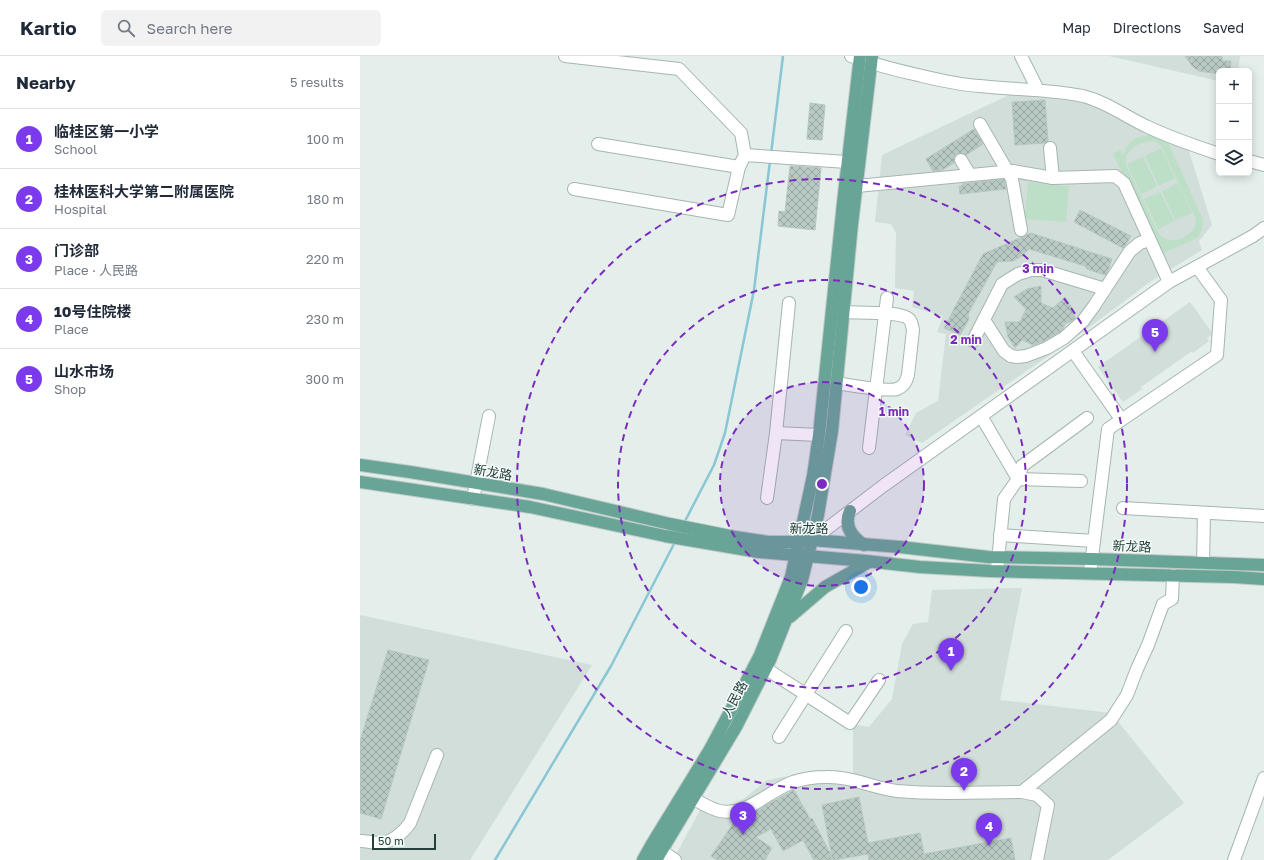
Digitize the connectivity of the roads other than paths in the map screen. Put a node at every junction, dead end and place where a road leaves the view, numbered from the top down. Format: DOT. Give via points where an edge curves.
graph roads {
  1 [pos="565,56"];
  2 [pos="1021,56"];
  3 [pos="857,57"];
  4 [pos="872,60"];
  5 [pos="1038,90"];
  6 [pos="980,124"];
  7 [pos="598,144"];
  8 [pos="1050,148"];
  9 [pos="1216,153"];
  10 [pos="745,155"];
  11 [pos="961,160"];
  12 [pos="847,162"];
  13 [pos="1252,163"];
  14 [pos="1264,165"];
  15 [pos="739,167"];
  16 [pos="1008,171"];
  17 [pos="970,175"];
  18 [pos="1053,178"];
  19 [pos="857,186"];
  20 [pos="574,189"];
  21 [pos="1264,228"];
  22 [pos="1022,230"];
  23 [pos="1259,238"];
  24 [pos="1149,240"];
  25 [pos="1197,267"];
  26 [pos="1169,282"];
  27 [pos="1105,289"];
  28 [pos="887,298"];
  29 [pos="789,303"];
  30 [pos="844,312"];
  31 [pos="885,314"];
  32 [pos="984,320"];
  33 [pos="973,341"];
  34 [pos="1072,351"];
  35 [pos="836,383"];
  36 [pos="876,388"];
  37 [pos="489,416"];
  38 [pos="981,416"];
  39 [pos="1087,418"];
  40 [pos="1121,419"];
  41 [pos="776,433"];
  42 [pos="819,435"];
  43 [pos="869,448"];
  44 [pos="360,465"];
  45 [pos="1018,479"];
  46 [pos="360,482"];
  47 [pos="1081,482"];
  48 [pos="476,483"];
  49 [pos="767,498"];
  50 [pos="473,499"];
  51 [pos="1123,508"];
  52 [pos="850,511"];
  53 [pos="1204,513"];
  54 [pos="1264,516"];
  55 [pos="1000,535"];
  56 [pos="716,539"];
  57 [pos="812,540"];
  58 [pos="1094,541"];
  59 [pos="799,542"];
  60 [pos="864,545"];
  61 [pos="795,554"];
  62 [pos="808,556"];
  63 [pos="998,557"];
  64 [pos="1092,559"];
  65 [pos="870,561"];
  66 [pos="1203,563"];
  67 [pos="1264,565"];
  68 [pos="997,571"];
  69 [pos="1090,573"];
  70 [pos="1173,575"];
  71 [pos="1264,579"];
  72 [pos="786,621"];
  73 [pos="846,631"];
  74 [pos="761,666"];
  75 [pos="879,680"];
  76 [pos="806,694"];
  77 [pos="779,737"];
  78 [pos="437,755"];
  79 [pos="1264,778"];
  80 [pos="1022,792"];
  81 [pos="688,796"];
  82 [pos="360,841"];
  83 [pos="656,851"];
  84 [pos="644,860"];
  85 [pos="675,860"];
  86 [pos="1037,860"];
  87 [pos="1234,860"];
  1 -- 10 [label="street" via="679,70 741,133"];
  2 -- 5 [label="street"];
  3 -- 4 [label="street"];
  3 -- 12 [label="main road, 人民路"];
  4 -- 5 [label="street" via="958,84"];
  4 -- 19 [label="main road, 人民路"];
  5 -- 9 [label="street" via="1091,98 1148,127"];
  6 -- 16 [label="street"];
  7 -- 15 [label="street"];
  8 -- 18 [label="street"];
  10 -- 12 [label="street"];
  10 -- 15 [label="street"];
  11 -- 17 [label="street"];
  12 -- 42 [label="main road, 人民路"];
  13 -- 14 [label="street"];
  15 -- 20 [label="street" via="728,215"];
  16 -- 17 [label="street"];
  16 -- 18 [label="street"];
  16 -- 22 [label="street" via="1012,178"];
  17 -- 19 [label="street"];
  18 -- 24 [label="street" via="1108,175 1120,179"];
  19 -- 30 [label="main road, 人民路"];
  21 -- 23 [label="street"];
  23 -- 25 [label="street"];
  24 -- 26 [label="street"];
  24 -- 27 [label="street" via="1130,251"];
  25 -- 26 [label="street"];
  25 -- 40 [label="street" via="1221,300 1217,355"];
  26 -- 34 [label="street"];
  27 -- 32 [label="street" via="1042,270 1024,272 1002,284"];
  27 -- 32 [label="street" via="1088,315 1070,333 1047,348 1026,356 1011,356 1004,351"];
  28 -- 31 [label="street"];
  29 -- 41 [label="street"];
  30 -- 31 [label="street"];
  30 -- 35 [label="main road, 人民路"];
  31 -- 36 [label="street"];
  31 -- 36 [label="street" via="903,315 912,325 908,375 905,383 897,389"];
  32 -- 33 [label="street"];
  34 -- 38 [label="street"];
  34 -- 40 [label="street"];
  35 -- 36 [label="street"];
  35 -- 57 [label="main road, 人民路" via="832,431"];
  36 -- 43 [label="street"];
  37 -- 48 [label="street"];
  38 -- 45 [label="street"];
  38 -- 52 [label="street"];
  39 -- 45 [label="street" via="1022,466"];
  40 -- 58 [label="street" via="1108,429"];
  41 -- 42 [label="street"];
  41 -- 49 [label="street"];
  42 -- 59 [label="main road, 人民路"];
  44 -- 48 [label="main road, 新龙路"];
  45 -- 47 [label="street"];
  45 -- 55 [label="street" via="1004,499"];
  46 -- 50 [label="main road, 新龙路"];
  48 -- 50 [label="street"];
  48 -- 56 [label="main road, 新龙路" via="543,494 670,524"];
  50 -- 56 [label="main road, 新龙路" via="530,507 665,536"];
  51 -- 53 [label="street"];
  52 -- 57 [label="street"];
  52 -- 60 [label="main road" via="847,517 848,528"];
  53 -- 54 [label="street"];
  53 -- 66 [label="street"];
  55 -- 58 [label="street"];
  55 -- 63 [label="street"];
  56 -- 59 [label="main road, 新龙路"];
  56 -- 61 [label="main road, 新龙路" via="759,552"];
  57 -- 59 [label="main road, 新龙路"];
  57 -- 60 [label="main road, 新龙路"];
  57 -- 62 [label="main road, 人民路"];
  58 -- 64 [label="street"];
  59 -- 61 [label="main road, 人民路"];
  60 -- 63 [label="main road, 新龙路"];
  61 -- 62 [label="main road, 新龙路"];
  61 -- 74 [label="main road, 人民路" via="791,577"];
  62 -- 65 [label="main road, 新龙路"];
  62 -- 72 [label="main road, 人民路" via="802,580"];
  63 -- 64 [label="main road, 新龙路"];
  63 -- 68 [label="street"];
  64 -- 66 [label="main road, 新龙路"];
  64 -- 69 [label="street"];
  65 -- 68 [label="main road, 新龙路" via="920,567"];
  65 -- 72 [label="main road" via="825,587"];
  66 -- 67 [label="main road, 新龙路"];
  68 -- 69 [label="main road, 新龙路"];
  69 -- 70 [label="main road, 新龙路"];
  70 -- 71 [label="main road, 新龙路"];
  70 -- 80 [label="street" via="1172,599 1163,604 1127,695 1111,720"];
  72 -- 74 [label="main road, 人民路"];
  73 -- 76 [label="street"];
  74 -- 76 [label="street"];
  74 -- 81 [label="main road, 人民路" via="726,721"];
  75 -- 76 [label="street" via="850,723"];
  76 -- 77 [label="street"];
  78 -- 82 [label="street" via="410,823 404,831 381,843"];
  79 -- 87 [label="street"];
  80 -- 81 [label="street" via="896,791 826,777 792,782 749,806 730,812 719,811"];
  80 -- 86 [label="street" via="1037,795 1048,805"];
  81 -- 83 [label="main road, 人民路"];
  83 -- 84 [label="main road, 人民路"];
  83 -- 85 [label="street"];
}
